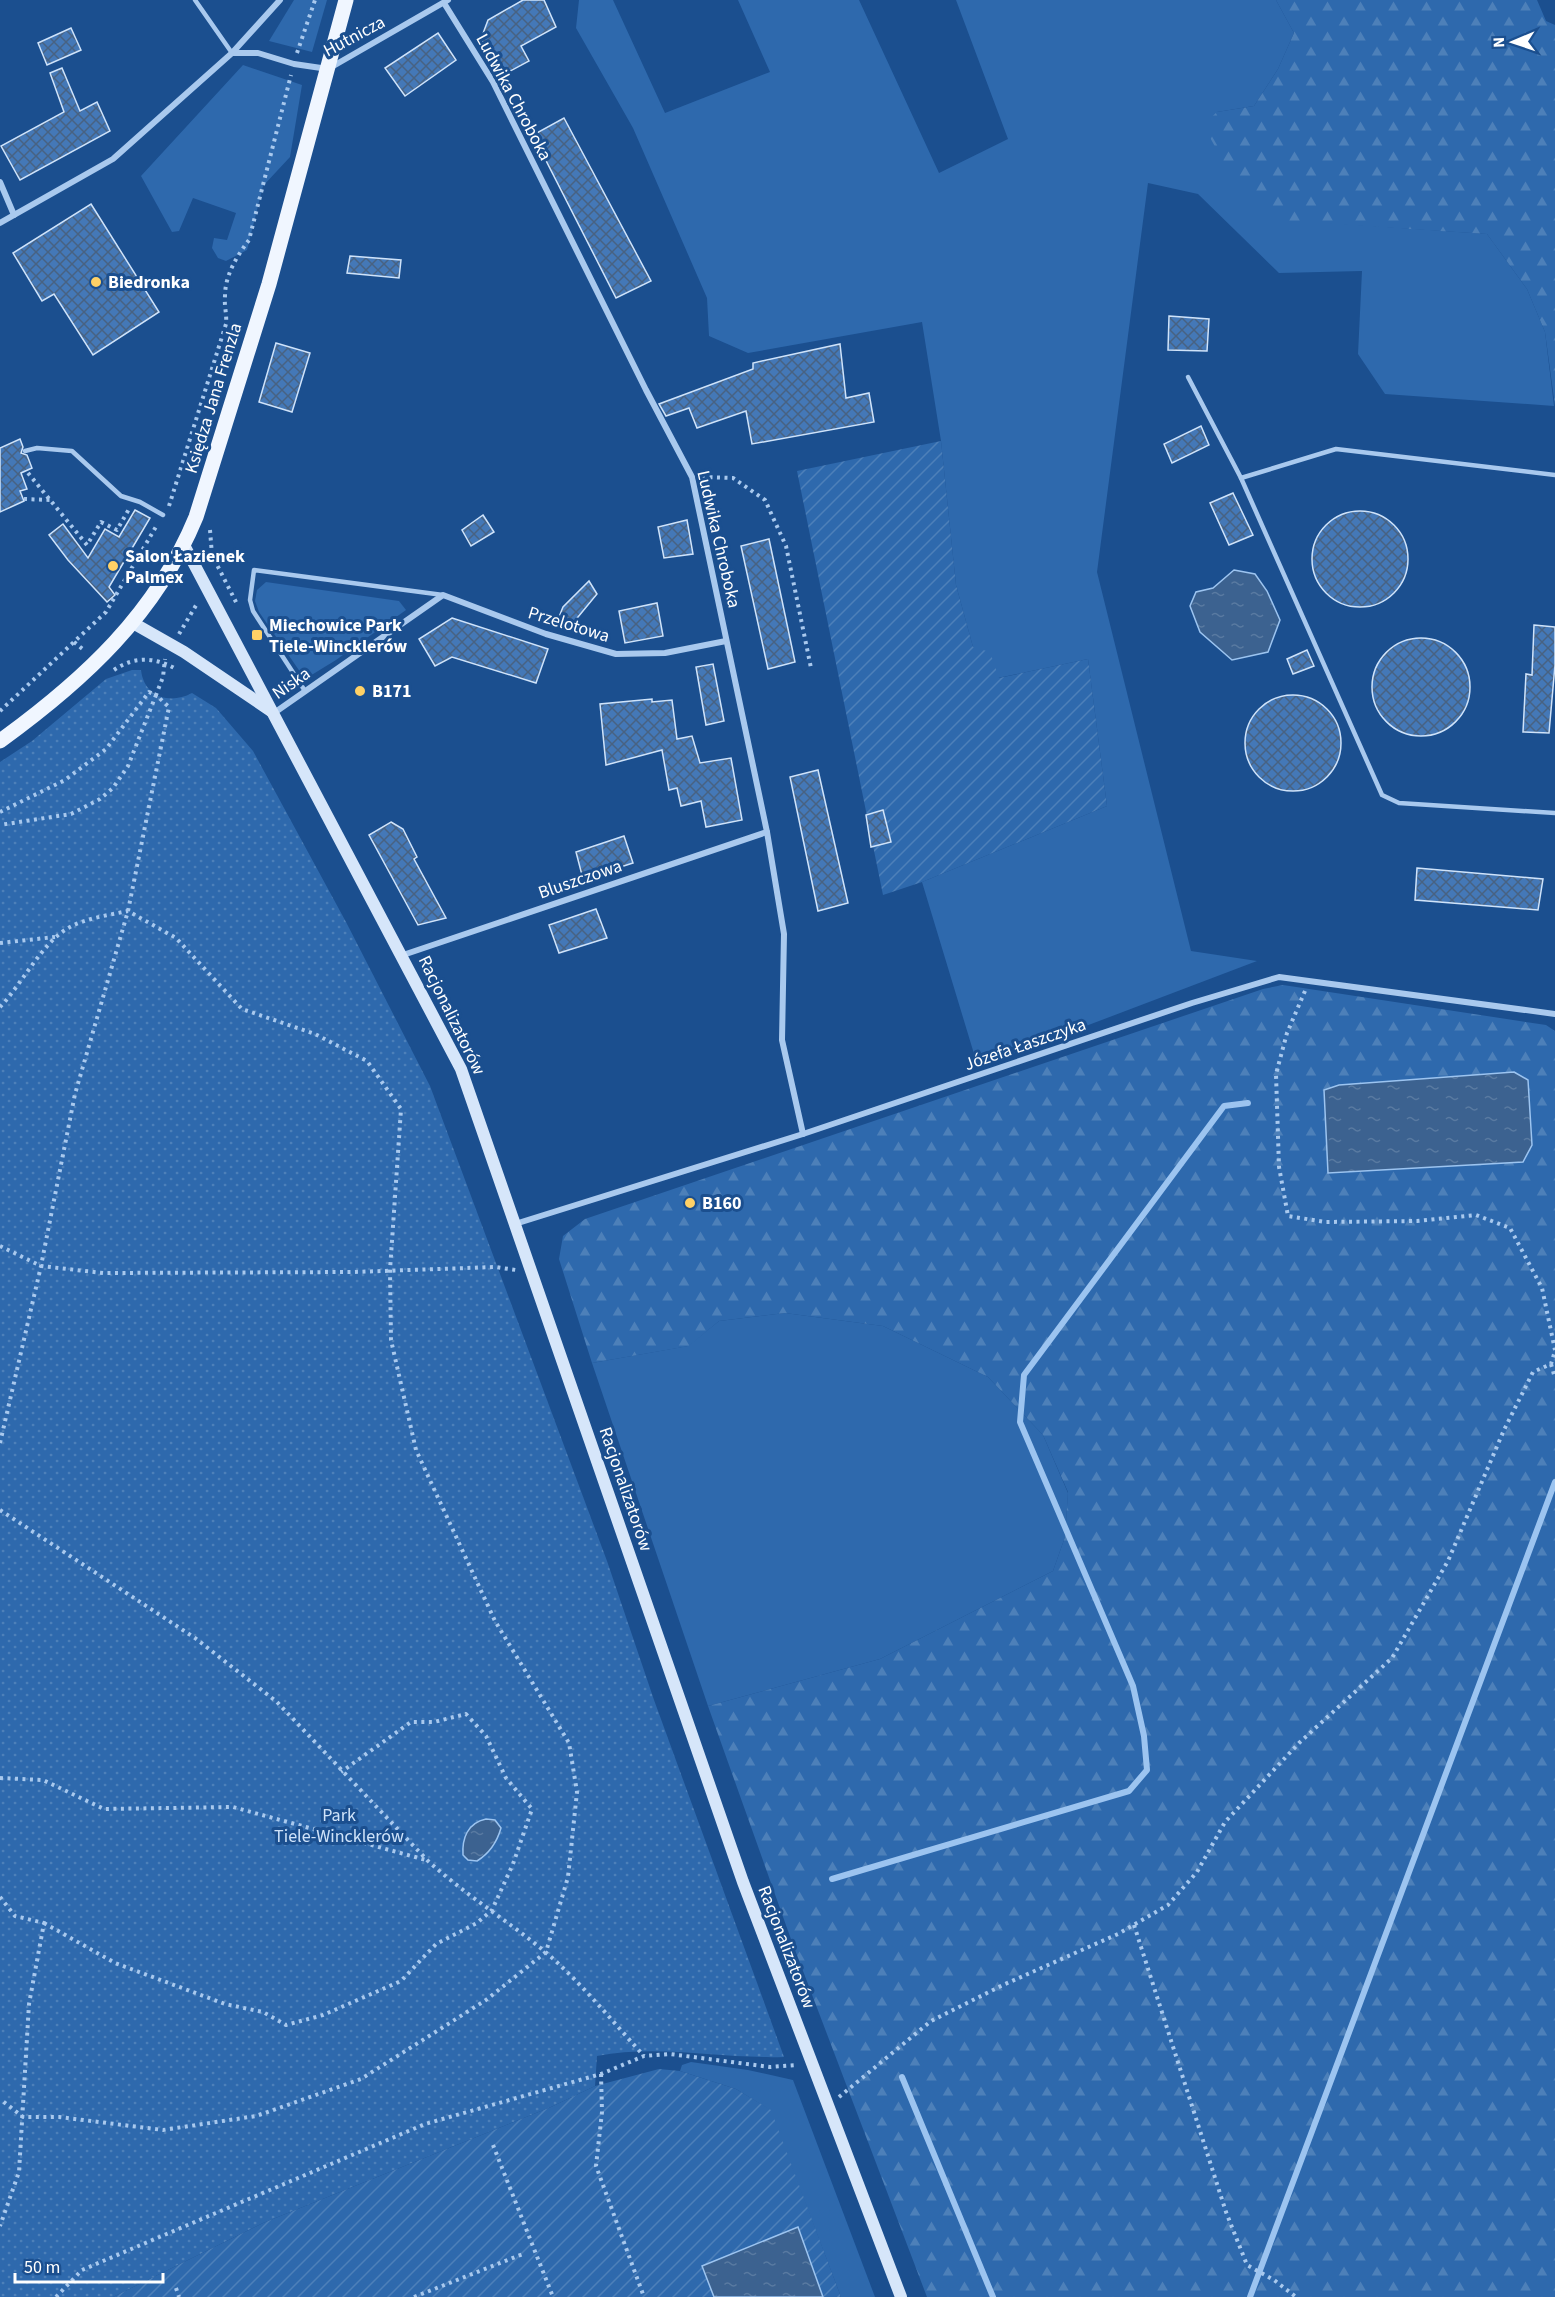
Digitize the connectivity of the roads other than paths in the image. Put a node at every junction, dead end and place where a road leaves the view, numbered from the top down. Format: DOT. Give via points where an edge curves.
graph roads {
  1 [pos="195,0"];
  2 [pos="280,0"];
  3 [pos="346,0"];
  4 [pos="446,2"];
  5 [pos="232,53"];
  6 [pos="328,69"];
  7 [pos="0,182"];
  8 [pos="14,214"];
  9 [pos="0,223"];
  10 [pos="1188,377"];
  11 [pos="25,450"];
  12 [pos="1555,475"];
  13 [pos="1240,478"];
  14 [pos="163,515"];
  15 [pos="184,545"];
  16 [pos="442,595"];
  17 [pos="133,623"];
  18 [pos="726,641"];
  19 [pos="304,692"];
  20 [pos="274,713"];
  21 [pos="0,741"];
  22 [pos="1555,813"];
  23 [pos="767,832"];
  24 [pos="403,955"];
  25 [pos="1555,1014"];
  26 [pos="803,1134"];
  27 [pos="515,1224"];
  28 [pos="901,2297"];
  1 -- 5 [label="lane"];
  2 -- 5 [label="street"];
  3 -- 6 [label="main road, Księdza Jana Frenzla"];
  4 -- 6 [label="street, Hutnicza"];
  4 -- 18 [label="street, Ludwika Chroboka" via="493,81 692,477"];
  5 -- 6 [label="street, Hutnicza" via="258,53"];
  5 -- 8 [label="street" via="113,159"];
  6 -- 15 [label="main road, Księdza Jana Frenzla" via="269,284"];
  7 -- 8 [label="street"];
  8 -- 9 [label="street"];
  10 -- 13 [label="lane"];
  11 -- 14 [label="lane" via="72,451 121,496"];
  12 -- 13 [label="lane" via="1335,448"];
  13 -- 22 [label="lane" via="1382,795 1399,803"];
  15 -- 17 [label="main road, Księdza Jana Frenzla" via="159,590"];
  15 -- 20 [label="street, Racjonalizatorów"];
  16 -- 18 [label="street, Przelotowa" via="546,634 616,654 665,653"];
  16 -- 19 [label="street, Niska"];
  16 -- 19 [label="lane" via="254,570 250,600 253,611"];
  17 -- 20 [label="street, Racjonalizatorów"];
  17 -- 21 [label="main road, Księdza Jana Frenzla" via="59,695"];
  18 -- 23 [label="street, Ludwika Chroboka"];
  19 -- 20 [label="street, Niska"];
  20 -- 24 [label="street, Racjonalizatorów"];
  23 -- 24 [label="street, Bluszczowa"];
  23 -- 26 [label="street, Ludwika Chroboka" via="784,934 782,1040"];
  24 -- 27 [label="street, Racjonalizatorów" via="461,1069"];
  25 -- 26 [label="street, Józefa Łaszczyka" via="1279,977"];
  26 -- 27 [label="street, Józefa Łaszczyka"];
  27 -- 28 [label="street, Racjonalizatorów" via="743,1882"];
}
